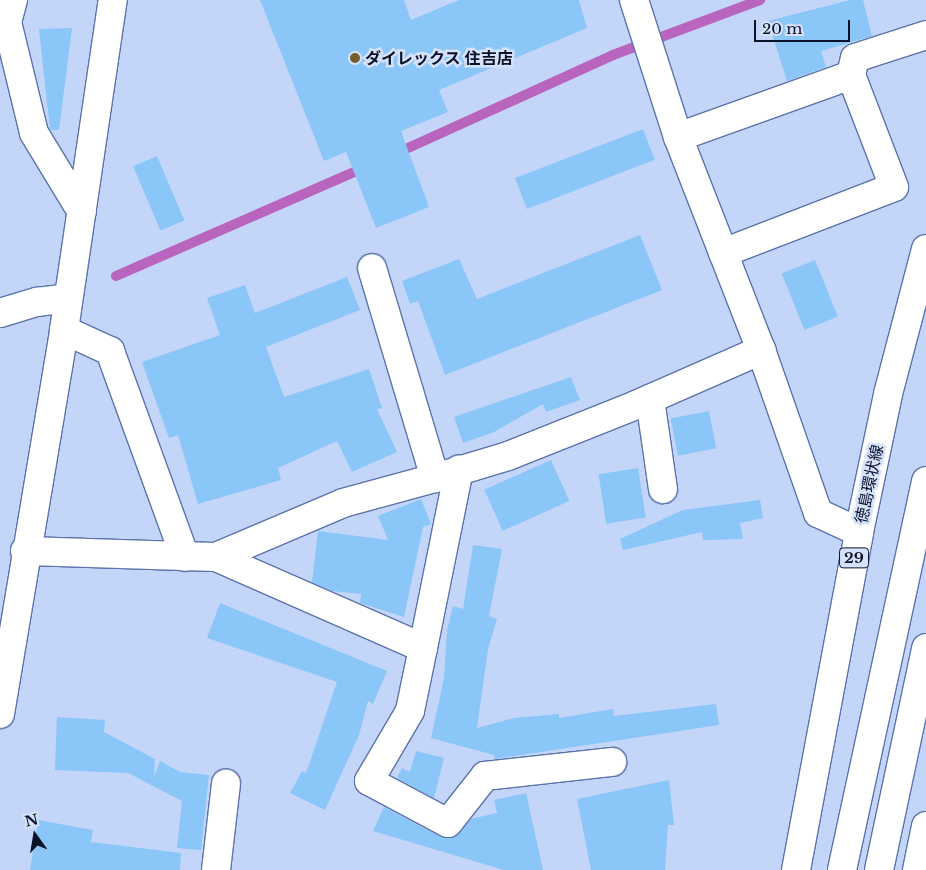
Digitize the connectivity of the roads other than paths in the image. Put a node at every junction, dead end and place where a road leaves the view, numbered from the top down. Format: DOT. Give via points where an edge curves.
graph roads {
  1 [pos="13,0"];
  2 [pos="113,0"];
  3 [pos="634,0"];
  4 [pos="926,35"];
  5 [pos="851,75"];
  6 [pos="678,138"];
  7 [pos="82,212"];
  8 [pos="926,249"];
  9 [pos="723,253"];
  10 [pos="372,268"];
  11 [pos="68,298"];
  12 [pos="0,313"];
  13 [pos="64,330"];
  14 [pos="761,350"];
  15 [pos="650,400"];
  16 [pos="447,474"];
  17 [pos="926,481"];
  18 [pos="663,489"];
  19 [pos="859,532"];
  20 [pos="25,551"];
  21 [pos="185,557"];
  22 [pos="216,557"];
  23 [pos="423,648"];
  24 [pos="926,648"];
  25 [pos="0,714"];
  26 [pos="612,762"];
  27 [pos="226,784"];
  28 [pos="926,826"];
  29 [pos="216,870"];
  30 [pos="796,870"];
  31 [pos="842,870"];
  32 [pos="879,870"];
  33 [pos="917,870"];
  1 -- 7 [label="street" via="7,22 34,133"];
  2 -- 7 [label="street"];
  3 -- 6 [label="street" via="645,44"];
  4 -- 5 [label="street" via="855,58"];
  5 -- 6 [label="street"];
  5 -- 9 [label="street" via="894,187"];
  6 -- 9 [label="street"];
  7 -- 11 [label="street"];
  8 -- 19 [label="street, 徳島環状線 / 29" via="888,394"];
  9 -- 14 [label="street"];
  10 -- 16 [label="street"];
  11 -- 12 [label="street" via="37,302"];
  11 -- 13 [label="street"];
  13 -- 20 [label="street"];
  13 -- 21 [label="street" via="110,351"];
  14 -- 15 [label="street"];
  14 -- 19 [label="street" via="818,513"];
  15 -- 16 [label="street" via="508,456"];
  15 -- 18 [label="street"];
  16 -- 22 [label="street" via="343,503"];
  16 -- 23 [label="street"];
  17 -- 31 [label="street"];
  19 -- 30 [label="street, 徳島環状線 / 29"];
  20 -- 21 [label="street"];
  20 -- 25 [label="street"];
  21 -- 22 [label="street"];
  22 -- 23 [label="street"];
  23 -- 26 [label="street" via="410,711 369,781 448,822 485,776"];
  24 -- 32 [label="street"];
  27 -- 29 [label="street"];
  28 -- 33 [label="street"];
}
